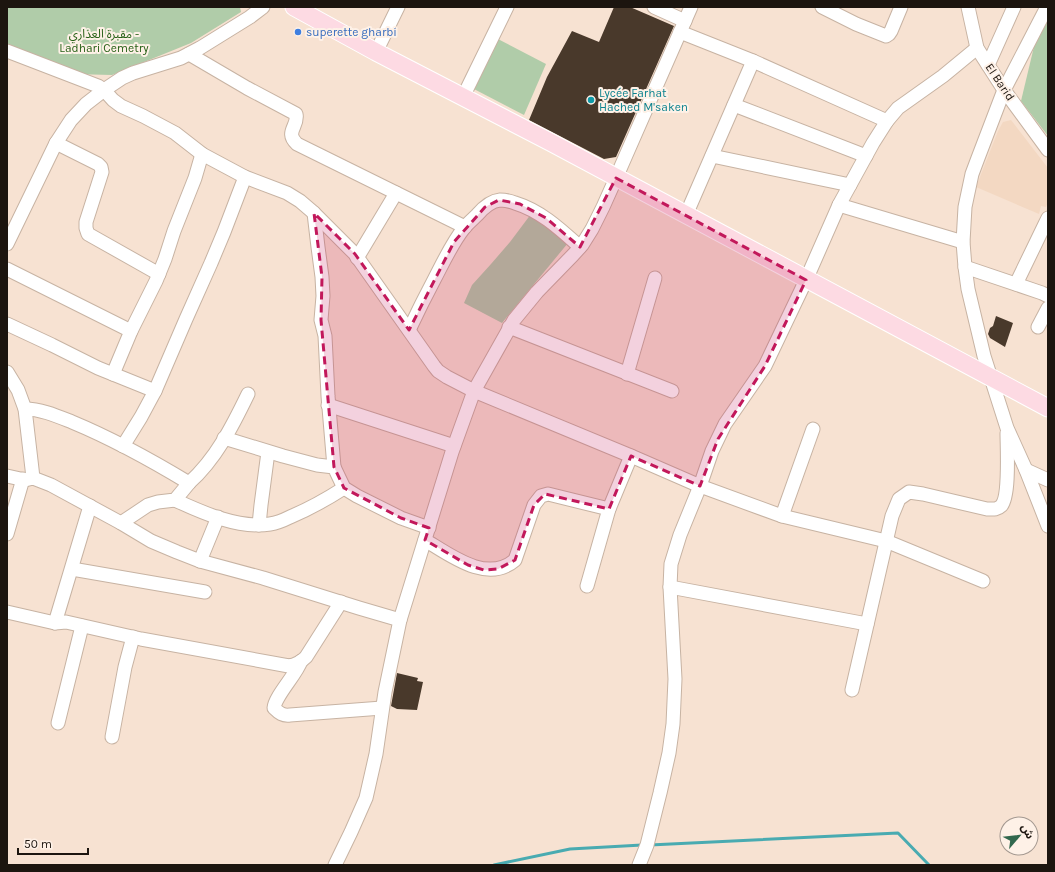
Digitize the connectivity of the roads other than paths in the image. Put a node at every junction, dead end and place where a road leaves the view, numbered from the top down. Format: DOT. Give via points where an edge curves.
graph roads {
  1 [pos="263,7"];
  2 [pos="294,7"];
  3 [pos="398,7"];
  4 [pos="507,7"];
  5 [pos="654,7"];
  6 [pos="691,7"];
  7 [pos="822,7"];
  8 [pos="901,7"];
  9 [pos="968,7"];
  10 [pos="1014,7"];
  11 [pos="1047,7"];
  12 [pos="682,26"];
  13 [pos="977,48"];
  14 [pos="7,51"];
  15 [pos="376,52"];
  16 [pos="189,54"];
  17 [pos="754,61"];
  18 [pos="988,65"];
  19 [pos="104,90"];
  20 [pos="1004,90"];
  21 [pos="463,97"];
  22 [pos="734,105"];
  23 [pos="887,121"];
  24 [pos="56,143"];
  25 [pos="1048,150"];
  26 [pos="202,154"];
  27 [pos="712,156"];
  28 [pos="866,156"];
  29 [pos="245,177"];
  30 [pos="616,178"];
  31 [pos="850,185"];
  32 [pos="396,193"];
  33 [pos="839,205"];
  34 [pos="314,213"];
  35 [pos="686,215"];
  36 [pos="1048,218"];
  37 [pos="465,227"];
  38 [pos="964,242"];
  39 [pos="7,244"];
  40 [pos="580,247"];
  41 [pos="357,258"];
  42 [pos="965,267"];
  43 [pos="7,269"];
  44 [pos="159,274"];
  45 [pos="655,278"];
  46 [pos="806,280"];
  47 [pos="1016,284"];
  48 [pos="1048,296"];
  49 [pos="1048,308"];
  50 [pos="7,324"];
  51 [pos="509,327"];
  52 [pos="1038,327"];
  53 [pos="409,330"];
  54 [pos="131,331"];
  55 [pos="7,372"];
  56 [pos="113,374"];
  57 [pos="627,374"];
  58 [pos="991,378"];
  59 [pos="155,391"];
  60 [pos="474,391"];
  61 [pos="672,391"];
  62 [pos="248,394"];
  63 [pos="328,405"];
  64 [pos="1048,408"];
  65 [pos="25,409"];
  66 [pos="1007,428"];
  67 [pos="813,429"];
  68 [pos="224,438"];
  69 [pos="123,446"];
  70 [pos="454,446"];
  71 [pos="268,452"];
  72 [pos="631,456"];
  73 [pos="334,467"];
  74 [pos="1026,470"];
  75 [pos="7,476"];
  76 [pos="28,478"];
  77 [pos="1048,480"];
  78 [pos="190,483"];
  79 [pos="700,486"];
  80 [pos="344,488"];
  81 [pos="176,500"];
  82 [pos="90,506"];
  83 [pos="609,509"];
  84 [pos="782,516"];
  85 [pos="218,517"];
  86 [pos="121,523"];
  87 [pos="259,525"];
  88 [pos="1048,526"];
  89 [pos="429,528"];
  90 [pos="7,534"];
  91 [pos="425,540"];
  92 [pos="886,541"];
  93 [pos="200,561"];
  94 [pos="72,569"];
  95 [pos="983,581"];
  96 [pos="587,586"];
  97 [pos="670,587"];
  98 [pos="204,592"];
  99 [pos="341,602"];
  100 [pos="7,612"];
  101 [pos="400,620"];
  102 [pos="55,623"];
  103 [pos="867,624"];
  104 [pos="82,626"];
  105 [pos="133,637"];
  106 [pos="301,661"];
  107 [pos="852,690"];
  108 [pos="382,708"];
  109 [pos="58,723"];
  110 [pos="112,737"];
  111 [pos="335,865"];
  112 [pos="639,865"];
  1 -- 16 [label="street"];
  2 -- 15 [label="main road"];
  3 -- 15 [label="street"];
  4 -- 21 [label="street"];
  5 -- 12 [label="street"];
  6 -- 12 [label="street"];
  7 -- 8 [label="street" via="886,36 891,31"];
  9 -- 13 [label="street, El Barid"];
  10 -- 18 [label="street"];
  11 -- 20 [label="street"];
  12 -- 17 [label="street"];
  12 -- 30 [label="street"];
  13 -- 18 [label="street, El Barid"];
  13 -- 23 [label="street" via="898,108"];
  14 -- 19 [label="street"];
  15 -- 21 [label="main road"];
  16 -- 19 [label="street" via="133,73"];
  16 -- 32 [label="street" via="296,114 292,135 297,144"];
  17 -- 22 [label="street"];
  17 -- 23 [label="street"];
  18 -- 20 [label="street, El Barid"];
  19 -- 24 [label="street" via="76,114"];
  19 -- 26 [label="street" via="121,106 175,133"];
  20 -- 25 [label="street, El Barid"];
  20 -- 38 [label="street" via="972,174 965,207"];
  21 -- 30 [label="main road"];
  22 -- 27 [label="street"];
  22 -- 28 [label="street"];
  23 -- 28 [label="street"];
  24 -- 39 [label="street"];
  24 -- 44 [label="street" via="98,164 102,169 86,222 88,234"];
  26 -- 29 [label="street"];
  26 -- 44 [label="street"];
  27 -- 31 [label="street"];
  27 -- 35 [label="street"];
  28 -- 31 [label="street"];
  29 -- 34 [label="street" via="293,196"];
  29 -- 59 [label="street"];
  30 -- 35 [label="main road"];
  30 -- 40 [label="street" via="592,229"];
  31 -- 33 [label="street"];
  32 -- 37 [label="street"];
  32 -- 41 [label="street"];
  33 -- 38 [label="street"];
  33 -- 46 [label="street"];
  34 -- 41 [label="street"];
  34 -- 63 [label="street" via="322,278"];
  35 -- 46 [label="main road"];
  36 -- 47 [label="street"];
  37 -- 40 [label="street" via="491,203 499,200 508,201 520,204 546,218"];
  37 -- 53 [label="street" via="445,258"];
  38 -- 42 [label="street"];
  40 -- 51 [label="street" via="530,300"];
  41 -- 53 [label="street"];
  42 -- 47 [label="street"];
  42 -- 58 [label="street" via="968,289"];
  43 -- 54 [label="street"];
  44 -- 54 [label="street"];
  45 -- 57 [label="street"];
  46 -- 58 [label="main road"];
  46 -- 79 [label="street" via="765,366 723,429"];
  47 -- 48 [label="street"];
  49 -- 52 [label="street"];
  50 -- 56 [label="street"];
  51 -- 57 [label="street"];
  51 -- 60 [label="street"];
  53 -- 60 [label="street" via="438,371"];
  54 -- 56 [label="street"];
  55 -- 65 [label="street" via="18,390"];
  56 -- 59 [label="street"];
  57 -- 61 [label="street"];
  58 -- 64 [label="main road"];
  58 -- 66 [label="street"];
  59 -- 69 [label="street"];
  60 -- 70 [label="street"];
  60 -- 72 [label="street"];
  62 -- 68 [label="street"];
  63 -- 70 [label="street"];
  63 -- 73 [label="street"];
  65 -- 69 [label="street" via="63,419"];
  65 -- 76 [label="street" via="32,469"];
  66 -- 74 [label="street"];
  66 -- 92 [label="street" via="1007,491 1001,506 995,509 986,508 909,492 896,504"];
  67 -- 84 [label="street"];
  68 -- 71 [label="street"];
  68 -- 78 [label="street"];
  69 -- 78 [label="street"];
  70 -- 89 [label="street"];
  71 -- 73 [label="street"];
  71 -- 87 [label="street"];
  72 -- 79 [label="street"];
  72 -- 83 [label="street"];
  73 -- 80 [label="street"];
  74 -- 77 [label="street"];
  74 -- 88 [label="street"];
  75 -- 76 [label="street"];
  76 -- 82 [label="street" via="65,492"];
  76 -- 90 [label="street"];
  78 -- 81 [label="street"];
  79 -- 84 [label="street"];
  79 -- 97 [label="street" via="673,557"];
  80 -- 87 [label="street" via="303,512 271,524"];
  80 -- 89 [label="street" via="401,518"];
  81 -- 85 [label="street"];
  81 -- 86 [label="street" via="148,505"];
  82 -- 86 [label="street"];
  82 -- 94 [label="street"];
  83 -- 91 [label="street" via="548,494 541,496 534,505 515,560 498,569 484,570 468,565"];
  83 -- 96 [label="street"];
  84 -- 92 [label="street"];
  85 -- 87 [label="street"];
  85 -- 93 [label="street"];
  86 -- 93 [label="street" via="151,541"];
  89 -- 91 [label="street"];
  91 -- 101 [label="street"];
  92 -- 95 [label="street"];
  92 -- 103 [label="street"];
  93 -- 99 [label="street"];
  94 -- 98 [label="street"];
  94 -- 102 [label="street"];
  97 -- 103 [label="street"];
  97 -- 112 [label="street" via="675,679 673,724 660,794"];
  99 -- 101 [label="street"];
  99 -- 106 [label="street"];
  100 -- 102 [label="street"];
  101 -- 108 [label="street"];
  102 -- 104 [label="street" via="66,622"];
  103 -- 107 [label="street"];
  104 -- 105 [label="street"];
  104 -- 109 [label="street"];
  105 -- 106 [label="street" via="284,665 294,665"];
  105 -- 110 [label="street"];
  106 -- 108 [label="street" via="275,701 274,708 285,716"];
  108 -- 111 [label="street" via="376,754 366,798"];
}
